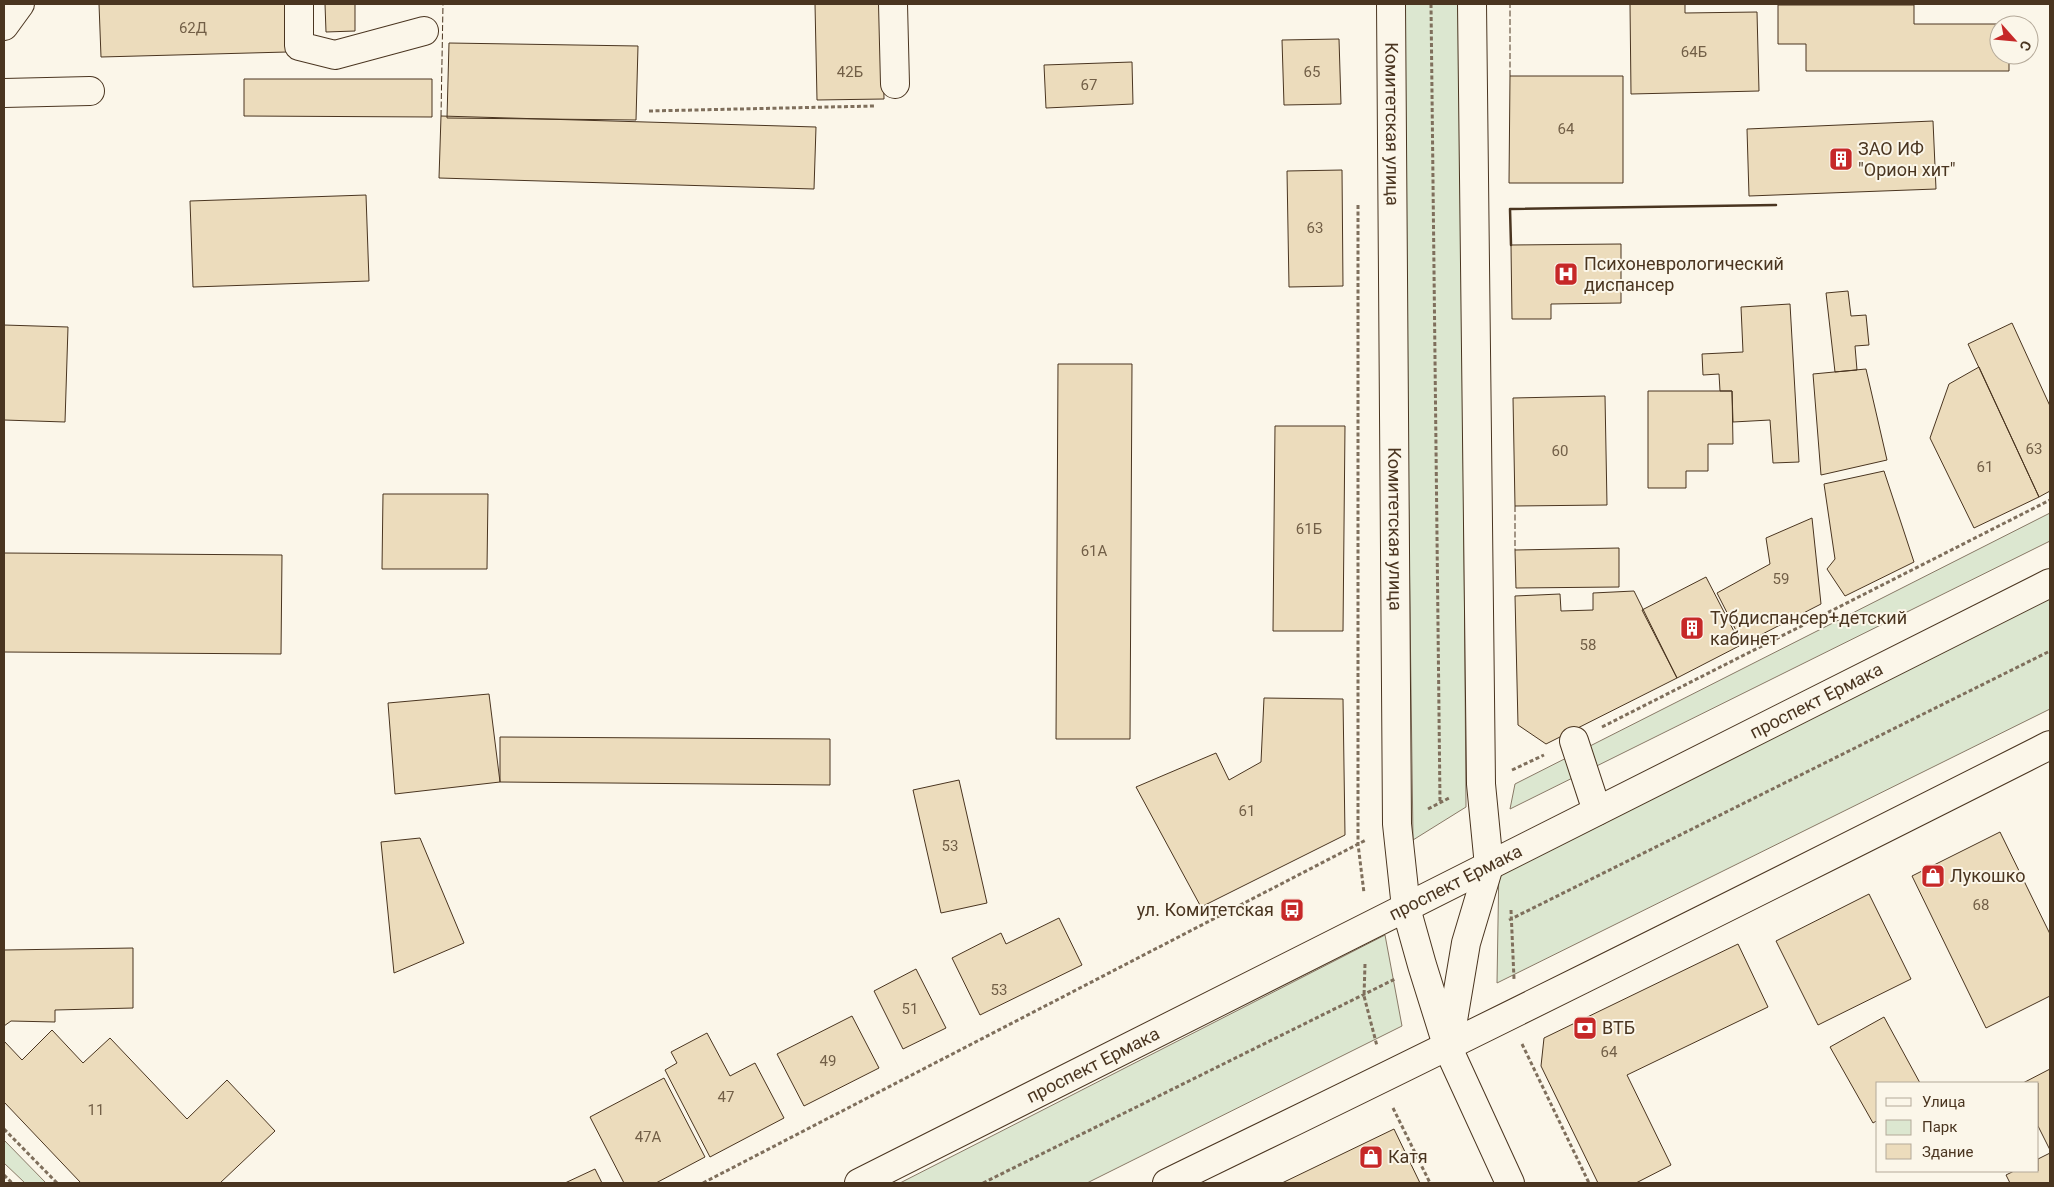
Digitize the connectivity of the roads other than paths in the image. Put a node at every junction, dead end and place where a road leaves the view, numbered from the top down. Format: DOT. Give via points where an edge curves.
graph roads {
  1 [pos="20,4"];
  2 [pos="299,4"];
  3 [pos="893,4"];
  4 [pos="1390,4"];
  5 [pos="1472,4"];
  6 [pos="4,26"];
  7 [pos="424,31"];
  8 [pos="895,84"];
  9 [pos="90,92"];
  10 [pos="4,93"];
  11 [pos="2050,583"];
  12 [pos="1574,741"];
  13 [pos="2049,748"];
  14 [pos="1597,811"];
  15 [pos="1489,866"];
  16 [pos="1406,908"];
  17 [pos="1448,1048"];
  18 [pos="859,1183"];
  19 [pos="1167,1183"];
  20 [pos="1510,1183"];
  1 -- 6 [label="main road"];
  2 -- 7 [label="main road" via="299,46 335,55"];
  3 -- 8 [label="main road"];
  4 -- 16 [label="main road, Комитетская улица" via="1398,824"];
  5 -- 15 [label="main road" via="1481,784"];
  9 -- 10 [label="main road"];
  11 -- 14 [label="main road, проспект Ермака"];
  12 -- 14 [label="main road"];
  13 -- 17 [label="main road" via="1564,987"];
  14 -- 15 [label="main road, проспект Ермака"];
  15 -- 16 [label="main road, проспект Ермака"];
  15 -- 17 [label="main road" via="1466,942"];
  16 -- 17 [label="main road, Комитетская улица"];
  16 -- 18 [label="main road, проспект Ермака"];
  17 -- 19 [label="main road"];
  17 -- 20 [label="main road, Комитетская улица"];
}
